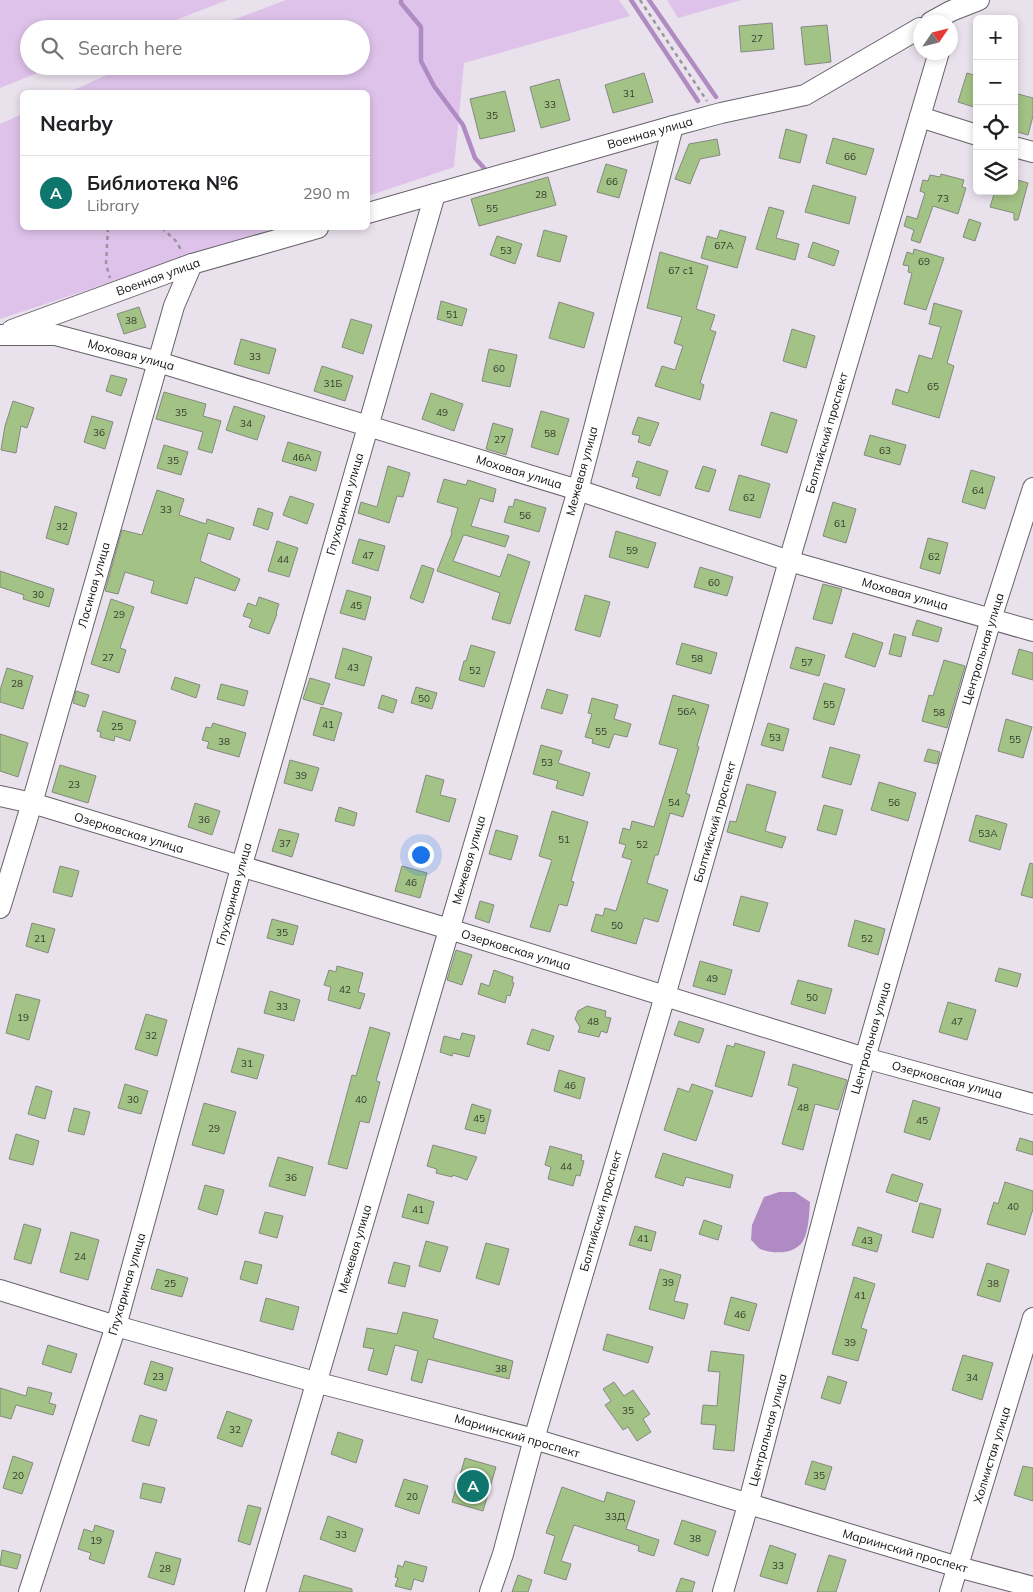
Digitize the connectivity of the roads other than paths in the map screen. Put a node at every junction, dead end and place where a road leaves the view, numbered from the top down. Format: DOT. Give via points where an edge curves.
graph roads {
  1 [pos="979,0"];
  2 [pos="953,15"];
  3 [pos="913,32"];
  4 [pos="937,60"];
  5 [pos="920,117"];
  6 [pos="673,126"];
  7 [pos="973,134"];
  8 [pos="1018,148"];
  9 [pos="1033,152"];
  10 [pos="435,194"];
  11 [pos="370,212"];
  12 [pos="310,230"];
  13 [pos="187,259"];
  14 [pos="0,335"];
  15 [pos="158,362"];
  16 [pos="367,426"];
  17 [pos="1033,488"];
  18 [pos="578,490"];
  19 [pos="789,561"];
  20 [pos="991,619"];
  21 [pos="1033,631"];
  22 [pos="0,796"];
  23 [pos="32,804"];
  24 [pos="241,868"];
  25 [pos="0,908"];
  26 [pos="449,929"];
  27 [pos="665,996"];
  28 [pos="864,1058"];
  29 [pos="1033,1104"];
  30 [pos="0,1290"];
  31 [pos="1033,1318"];
  32 [pos="116,1326"];
  33 [pos="315,1382"];
  34 [pos="534,1440"];
  35 [pos="748,1505"];
  36 [pos="958,1567"];
  37 [pos="1033,1587"];
  38 [pos="29,1592"];
  39 [pos="255,1592"];
  40 [pos="490,1592"];
  41 [pos="723,1592"];
  42 [pos="950,1592"];
  1 -- 2 [label="street"];
  3 -- 6 [label="street, Военная улица" via="805,95"];
  4 -- 5 [label="street, Балтийский проспект"];
  5 -- 7 [label="street"];
  5 -- 19 [label="street, Балтийский проспект"];
  6 -- 10 [label="street, Военная улица"];
  6 -- 18 [label="street, Межевая улица"];
  8 -- 9 [label="street"];
  10 -- 11 [label="street, Военная улица"];
  10 -- 16 [label="street, Глухариная улица"];
  12 -- 13 [label="street, Военная улица"];
  13 -- 14 [label="street, Военная улица"];
  13 -- 15 [label="street, Лосиная улица"];
  14 -- 15 [label="street, Моховая улица" via="56,334"];
  15 -- 16 [label="street, Моховая улица"];
  15 -- 23 [label="street, Лосиная улица"];
  16 -- 18 [label="street, Моховая улица"];
  16 -- 24 [label="street, Глухариная улица"];
  17 -- 20 [label="street, Центральная улица"];
  18 -- 19 [label="street, Моховая улица"];
  18 -- 26 [label="street, Межевая улица"];
  19 -- 20 [label="street, Моховая улица"];
  19 -- 27 [label="street, Балтийский проспект"];
  20 -- 21 [label="street, Моховая улица"];
  20 -- 28 [label="street, Центральная улица"];
  22 -- 23 [label="street, Озерковская улица"];
  23 -- 24 [label="street, Озерковская улица"];
  23 -- 25 [label="street, Лосиная улица"];
  24 -- 26 [label="street, Озерковская улица"];
  24 -- 32 [label="street, Глухариная улица"];
  26 -- 27 [label="street, Озерковская улица"];
  26 -- 33 [label="street, Межевая улица"];
  27 -- 28 [label="street, Озерковская улица"];
  27 -- 34 [label="street, Балтийский проспект"];
  28 -- 29 [label="street, Озерковская улица"];
  28 -- 35 [label="street, Центральная улица"];
  30 -- 32 [label="street, Мариинский проспект"];
  31 -- 36 [label="street, Холмистая улица"];
  32 -- 33 [label="street, Мариинский проспект"];
  32 -- 38 [label="street, Глухариная улица"];
  33 -- 34 [label="street, Мариинский проспект"];
  33 -- 39 [label="street, Межевая улица"];
  34 -- 35 [label="street, Мариинский проспект"];
  34 -- 40 [label="street, Балтийский проспект"];
  35 -- 36 [label="street, Мариинский проспект"];
  35 -- 41 [label="street, Центральная улица"];
  36 -- 37 [label="street, Мариинский проспект"];
  36 -- 42 [label="street, Холмистая улица"];
}
